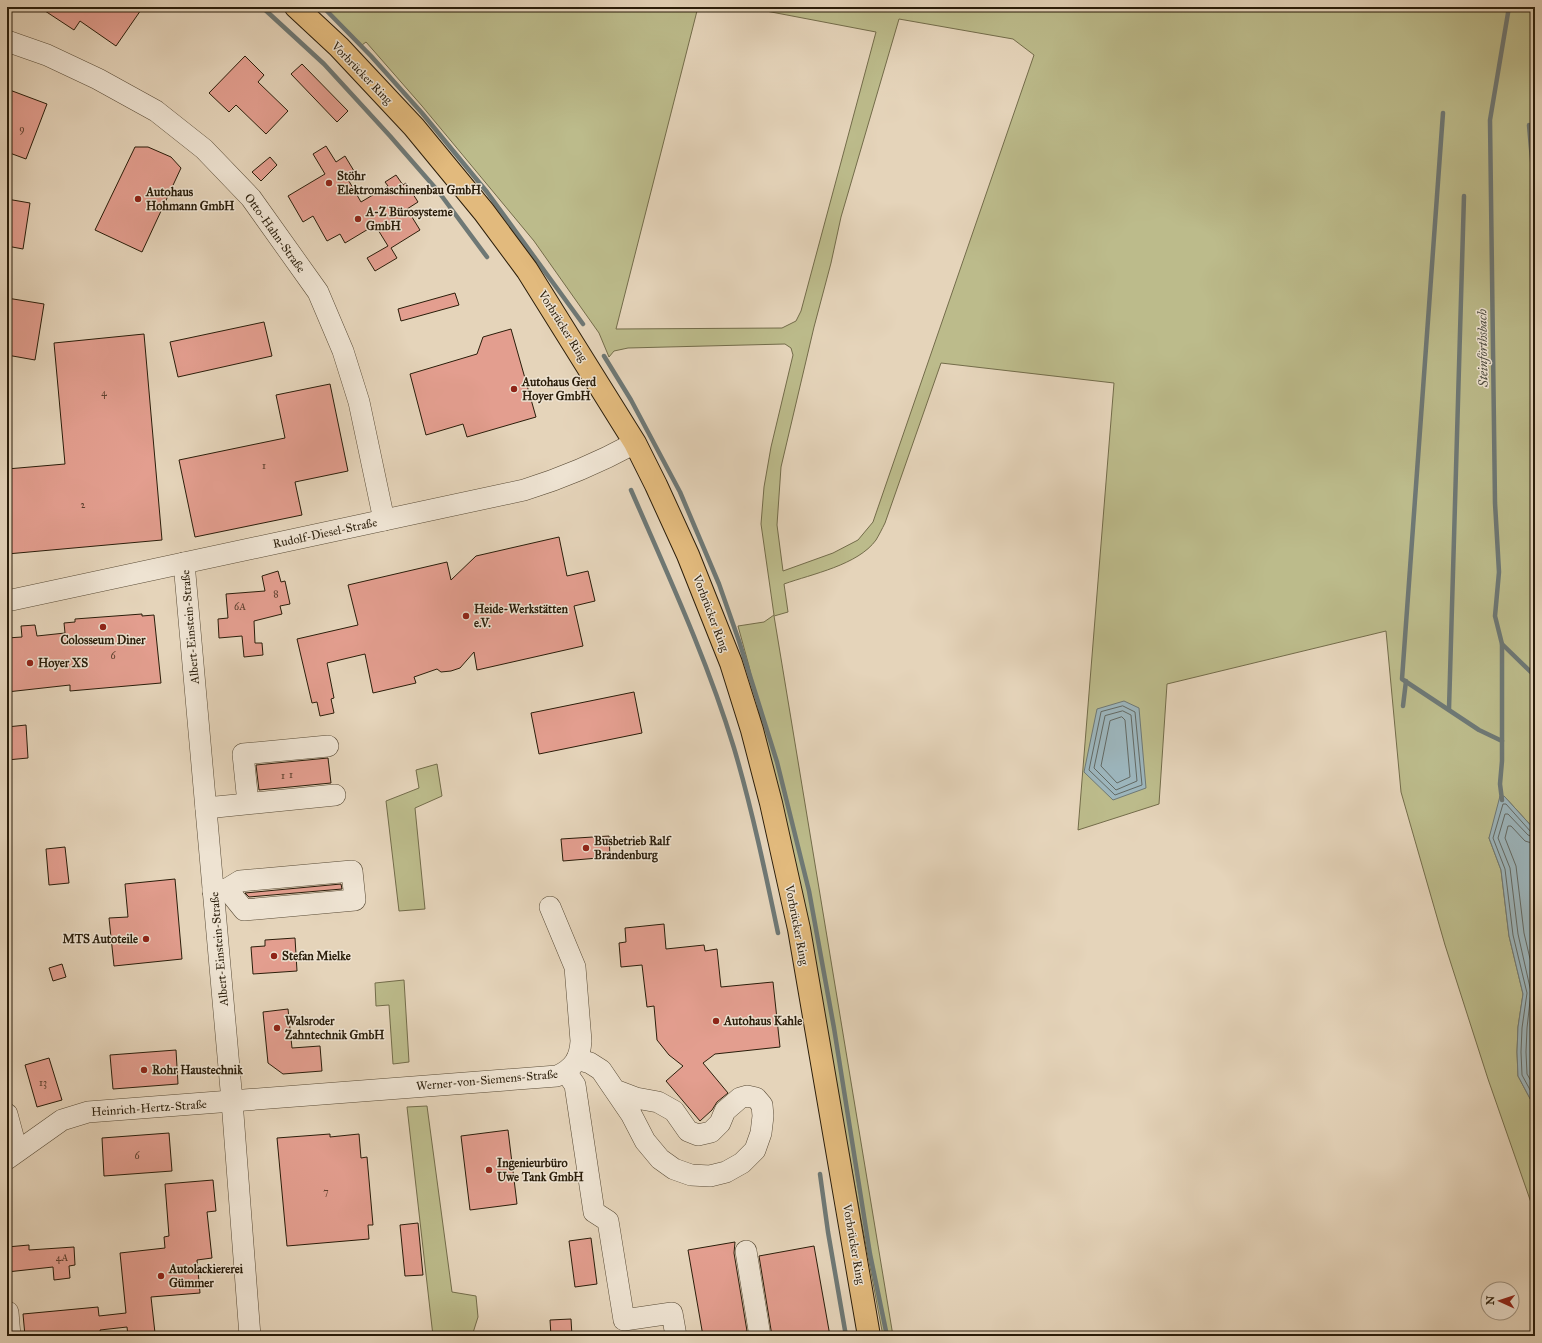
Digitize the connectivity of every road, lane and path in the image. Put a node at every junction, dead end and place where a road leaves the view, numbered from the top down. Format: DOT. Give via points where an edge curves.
graph roads {
  1 [pos="296,7"];
  2 [pos="7,41"];
  3 [pos="635,443"];
  4 [pos="384,520"];
  5 [pos="184,563"];
  6 [pos="7,601"];
  7 [pos="328,746"];
  8 [pos="335,795"];
  9 [pos="248,804"];
  10 [pos="206,808"];
  11 [pos="220,890"];
  12 [pos="550,907"];
  13 [pos="572,1066"];
  14 [pos="615,1090"];
  15 [pos="232,1101"];
  16 [pos="7,1114"];
  17 [pos="11,1148"];
  18 [pos="746,1251"];
  19 [pos="7,1312"];
  20 [pos="10,1336"];
  21 [pos="250,1336"];
  22 [pos="676,1336"];
  23 [pos="760,1336"];
  24 [pos="869,1336"];
  1 -- 3 [label="main road, Vorbrücker Ring" via="339,47 414,127 484,212 528,270"];
  2 -- 4 [label="street, Otto-Hahn-Straße" via="47,55 156,111 204,150 251,198 318,292 359,402"];
  3 -- 4 [label="street, Rudolf-Diesel-Straße" via="586,467 524,490"];
  3 -- 24 [label="main road, Vorbrücker Ring" via="688,555 730,663 752,730 799,930"];
  4 -- 5 [label="street, Rudolf-Diesel-Straße"];
  5 -- 6 [label="street, Rudolf-Diesel-Straße"];
  5 -- 10 [label="street, Albert-Einstein-Straße"];
  7 -- 9 [label="street" via="243,754"];
  8 -- 9 [label="street"];
  9 -- 10 [label="street"];
  10 -- 11 [label="street, Albert-Einstein-Straße"];
  11 -- 11 [label="street" via="240,881 352,871 355,900 244,910"];
  11 -- 15 [label="street, Albert-Einstein-Straße"];
  12 -- 13 [label="street" via="575,967 581,1041 580,1051"];
  13 -- 14 [label="street" via="590,1063 601,1070"];
  13 -- 15 [label="street, Werner-von-Siemens-Straße" via="557,1076"];
  13 -- 22 [label="street" via="594,1212 608,1221 624,1320 672,1313"];
  14 -- 14 [label="street" via="645,1141 660,1159 674,1169 691,1175 710,1176 726,1172 742,1163 755,1150 763,1116 762,1105 756,1098 740,1098 725,1111 720,1123 711,1132 698,1135 688,1131 674,1111 658,1102 636,1098"];
  15 -- 17 [label="street, Heinrich-Hertz-Straße" via="88,1112 62,1120"];
  15 -- 21 [label="street, Albert-Einstein-Straße"];
  16 -- 17 [label="street"];
  18 -- 23 [label="street"];
  19 -- 20 [label="street"];
}
